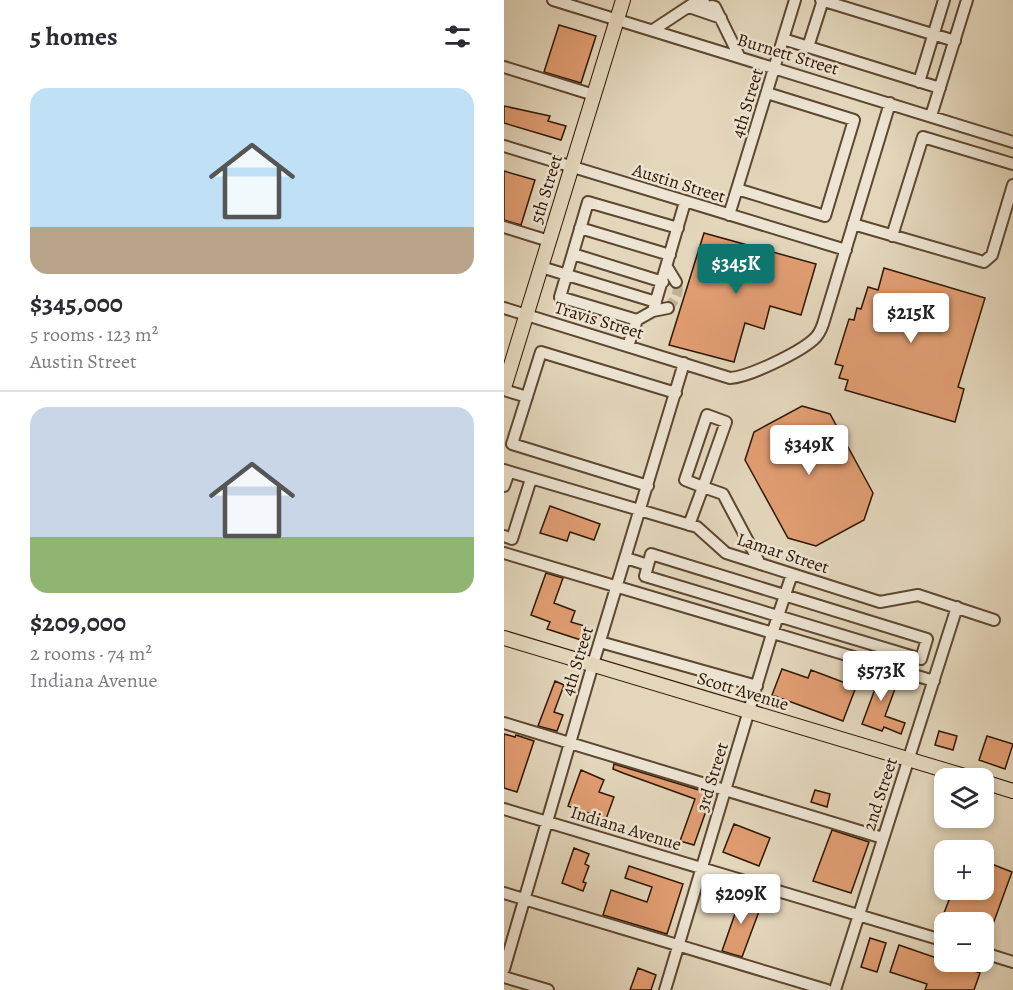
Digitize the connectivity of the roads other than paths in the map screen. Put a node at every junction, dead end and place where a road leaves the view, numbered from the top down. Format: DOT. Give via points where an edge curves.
graph roads {
  1 [pos="553,0"];
  2 [pos="623,0"];
  3 [pos="795,0"];
  4 [pos="822,0"];
  5 [pos="944,0"];
  6 [pos="967,0"];
  7 [pos="689,7"];
  8 [pos="721,18"];
  9 [pos="617,19"];
  10 [pos="653,30"];
  11 [pos="934,34"];
  12 [pos="783,39"];
  13 [pos="955,41"];
  14 [pos="808,47"];
  15 [pos="739,56"];
  16 [pos="504,67"];
  17 [pos="775,67"];
  18 [pos="919,82"];
  19 [pos="940,88"];
  20 [pos="767,93"];
  21 [pos="594,95"];
  22 [pos="890,103"];
  23 [pos="931,116"];
  24 [pos="952,123"];
  25 [pos="1000,138"];
  26 [pos="1013,141"];
  27 [pos="946,143"];
  28 [pos="504,146"];
  29 [pos="994,158"];
  30 [pos="1013,164"];
  31 [pos="572,168"];
  32 [pos="1013,185"];
  33 [pos="737,189"];
  34 [pos="685,202"];
  35 [pos="729,215"];
  36 [pos="853,224"];
  37 [pos="504,227"];
  38 [pos="580,228"];
  39 [pos="678,228"];
  40 [pos="892,236"];
  41 [pos="549,241"];
  42 [pos="846,250"];
  43 [pos="573,254"];
  44 [pos="670,255"];
  45 [pos="541,267"];
  46 [pos="667,267"];
  47 [pos="566,276"];
  48 [pos="663,282"];
  49 [pos="676,282"];
  50 [pos="655,307"];
  51 [pos="504,308"];
  52 [pos="668,308"];
  53 [pos="526,315"];
  54 [pos="637,320"];
  55 [pos="628,346"];
  56 [pos="684,363"];
  57 [pos="504,389"];
  58 [pos="676,393"];
  59 [pos="527,397"];
  60 [pos="506,471"];
  61 [pos="531,479"];
  62 [pos="504,486"];
  63 [pos="648,486"];
  64 [pos="703,487"];
  65 [pos="640,512"];
  66 [pos="689,525"];
  67 [pos="504,536"];
  68 [pos="504,553"];
  69 [pos="626,558"];
  70 [pos="760,564"];
  71 [pos="648,565"];
  72 [pos="792,574"];
  73 [pos="618,586"];
  74 [pos="786,594"];
  75 [pos="957,607"];
  76 [pos="778,617"];
  77 [pos="994,620"];
  78 [pos="772,633"];
  79 [pos="504,638"];
  80 [pos="600,642"];
  81 [pos="924,648"];
  82 [pos="943,653"];
  83 [pos="593,664"];
  84 [pos="934,681"];
  85 [pos="757,686"];
  86 [pos="749,712"];
  87 [pos="504,723"];
  88 [pos="570,743"];
  89 [pos="909,759"];
  90 [pos="938,768"];
  91 [pos="994,785"];
  92 [pos="725,790"];
  93 [pos="1013,791"];
  94 [pos="504,808"];
  95 [pos="547,822"];
  96 [pos="883,838"];
  97 [pos="702,868"];
  98 [pos="504,893"];
  99 [pos="524,899"];
  100 [pos="858,915"];
  101 [pos="934,938"];
  102 [pos="678,945"];
  103 [pos="994,956"];
  104 [pos="1013,962"];
  105 [pos="504,969"];
  106 [pos="504,977"];
  107 [pos="548,990"];
  108 [pos="665,990"];
  109 [pos="827,990"];
  110 [pos="835,990"];
  1 -- 9 [label="street, Burnett Street"];
  2 -- 9 [label="main road, 5th Street"];
  3 -- 12 [label="street, 4th Street"];
  4 -- 11 [label="street"];
  4 -- 14 [label="street"];
  5 -- 11 [label="street"];
  6 -- 13 [label="street"];
  7 -- 8 [label="street"];
  7 -- 8 [label="street" via="697,1 715,7"];
  7 -- 10 [label="street"];
  8 -- 15 [label="street"];
  9 -- 10 [label="street, Burnett Street"];
  9 -- 21 [label="main road, 5th Street"];
  10 -- 15 [label="street, Burnett Street"];
  11 -- 13 [label="street"];
  11 -- 18 [label="street"];
  12 -- 14 [label="street"];
  12 -- 17 [label="street, 4th Street"];
  13 -- 19 [label="street"];
  14 -- 18 [label="street"];
  15 -- 17 [label="street, Burnett Street"];
  16 -- 21 [label="street"];
  17 -- 20 [label="street, 4th Street"];
  17 -- 22 [label="street, Burnett Street"];
  18 -- 19 [label="street"];
  19 -- 23 [label="street"];
  20 -- 33 [label="street, 4th Street"];
  20 -- 33 [label="street" via="854,120 825,216"];
  21 -- 31 [label="main road, 5th Street"];
  22 -- 23 [label="street, Burnett Street"];
  22 -- 36 [label="street, Travis Street"];
  23 -- 24 [label="street, Burnett Street"];
  24 -- 25 [label="street, Burnett Street"];
  24 -- 27 [label="street"];
  25 -- 26 [label="street, Burnett Street"];
  25 -- 29 [label="street"];
  27 -- 29 [label="street"];
  27 -- 40 [label="street" via="923,137"];
  28 -- 31 [label="street, Austin Street"];
  29 -- 30 [label="street"];
  31 -- 34 [label="street, Austin Street"];
  31 -- 41 [label="main road, 5th Street"];
  32 -- 40 [label="street" via="992,255 984,262"];
  33 -- 35 [label="street, 4th Street"];
  34 -- 35 [label="street, Austin Street"];
  34 -- 39 [label="street"];
  35 -- 42 [label="street, Austin Street"];
  36 -- 40 [label="street"];
  36 -- 42 [label="street, Travis Street"];
  37 -- 41 [label="street"];
  38 -- 39 [label="street" via="588,202"];
  38 -- 43 [label="street"];
  38 -- 44 [label="street"];
  39 -- 44 [label="street"];
  41 -- 45 [label="main road, 5th Street"];
  42 -- 56 [label="street, Travis Street" via="823,324 813,341 739,378"];
  43 -- 47 [label="street"];
  43 -- 48 [label="street"];
  44 -- 46 [label="street"];
  45 -- 47 [label="street"];
  45 -- 53 [label="main road, 5th Street"];
  46 -- 48 [label="street"];
  46 -- 49 [label="street"];
  47 -- 50 [label="street"];
  47 -- 54 [label="street" via="560,297"];
  48 -- 50 [label="street"];
  50 -- 52 [label="street"];
  50 -- 54 [label="street"];
  51 -- 53 [label="street, Travis Street"];
  53 -- 55 [label="street, Travis Street"];
  53 -- 57 [label="main road, 5th Street"];
  54 -- 55 [label="street"];
  55 -- 56 [label="street, Travis Street"];
  56 -- 58 [label="street, 4th Street"];
  57 -- 59 [label="street"];
  58 -- 59 [label="street" via="541,352"];
  58 -- 63 [label="street, 4th Street"];
  59 -- 63 [label="street" via="512,444"];
  60 -- 61 [label="street, Lamar Street"];
  60 -- 62 [label="street"];
  61 -- 65 [label="street, Lamar Street"];
  61 -- 67 [label="street" via="512,539"];
  63 -- 65 [label="street, 4th Street"];
  64 -- 64 [label="street" via="726,422 707,415 685,480"];
  64 -- 66 [label="street"];
  64 -- 70 [label="street" via="723,494"];
  65 -- 66 [label="street, Lamar Street"];
  65 -- 69 [label="street, 4th Street"];
  66 -- 70 [label="street, Lamar Street" via="702,531 726,553"];
  68 -- 73 [label="street"];
  69 -- 71 [label="street"];
  69 -- 73 [label="street, 4th Street"];
  70 -- 72 [label="street, Lamar Street"];
  71 -- 74 [label="street" via="651,554"];
  71 -- 76 [label="street" via="645,576"];
  72 -- 74 [label="street, 3rd Street"];
  72 -- 75 [label="street, Lamar Street" via="880,602 918,595"];
  73 -- 78 [label="street"];
  73 -- 80 [label="street, 4th Street"];
  74 -- 76 [label="street, 3rd Street"];
  74 -- 81 [label="street" via="927,639"];
  75 -- 77 [label="street, Lamar Street"];
  75 -- 82 [label="street, 2nd Street"];
  76 -- 78 [label="street, 3rd Street"];
  76 -- 81 [label="street" via="921,659"];
  78 -- 84 [label="street"];
  78 -- 85 [label="street, 3rd Street"];
  79 -- 83 [label="main road, Scott Avenue"];
  80 -- 83 [label="street, 4th Street"];
  80 -- 85 [label="street"];
  81 -- 82 [label="street"];
  82 -- 84 [label="street, 2nd Street"];
  83 -- 86 [label="main road, Scott Avenue"];
  83 -- 88 [label="street, 4th Street"];
  84 -- 89 [label="street, 2nd Street"];
  85 -- 86 [label="street, 3rd Street"];
  86 -- 89 [label="main road, Scott Avenue"];
  86 -- 92 [label="street, 3rd Street"];
  87 -- 88 [label="street"];
  88 -- 92 [label="street"];
  88 -- 95 [label="street, 4th Street"];
  89 -- 90 [label="main road, Scott Avenue"];
  89 -- 96 [label="street, 2nd Street"];
  91 -- 93 [label="main road"];
  92 -- 96 [label="street"];
  92 -- 97 [label="street, 3rd Street"];
  94 -- 95 [label="street, Indiana Avenue"];
  95 -- 97 [label="street, Indiana Avenue"];
  95 -- 99 [label="street, 4th Street"];
  96 -- 100 [label="street, 2nd Street"];
  97 -- 100 [label="street, Indiana Avenue"];
  97 -- 102 [label="street, 3rd Street"];
  98 -- 99 [label="street"];
  99 -- 102 [label="street"];
  99 -- 105 [label="street, 4th Street"];
  100 -- 101 [label="street, Indiana Avenue"];
  100 -- 110 [label="street, 2nd Street"];
  102 -- 108 [label="street, 3rd Street"];
  102 -- 109 [label="street"];
  103 -- 104 [label="street"];
  106 -- 107 [label="street"];
}
